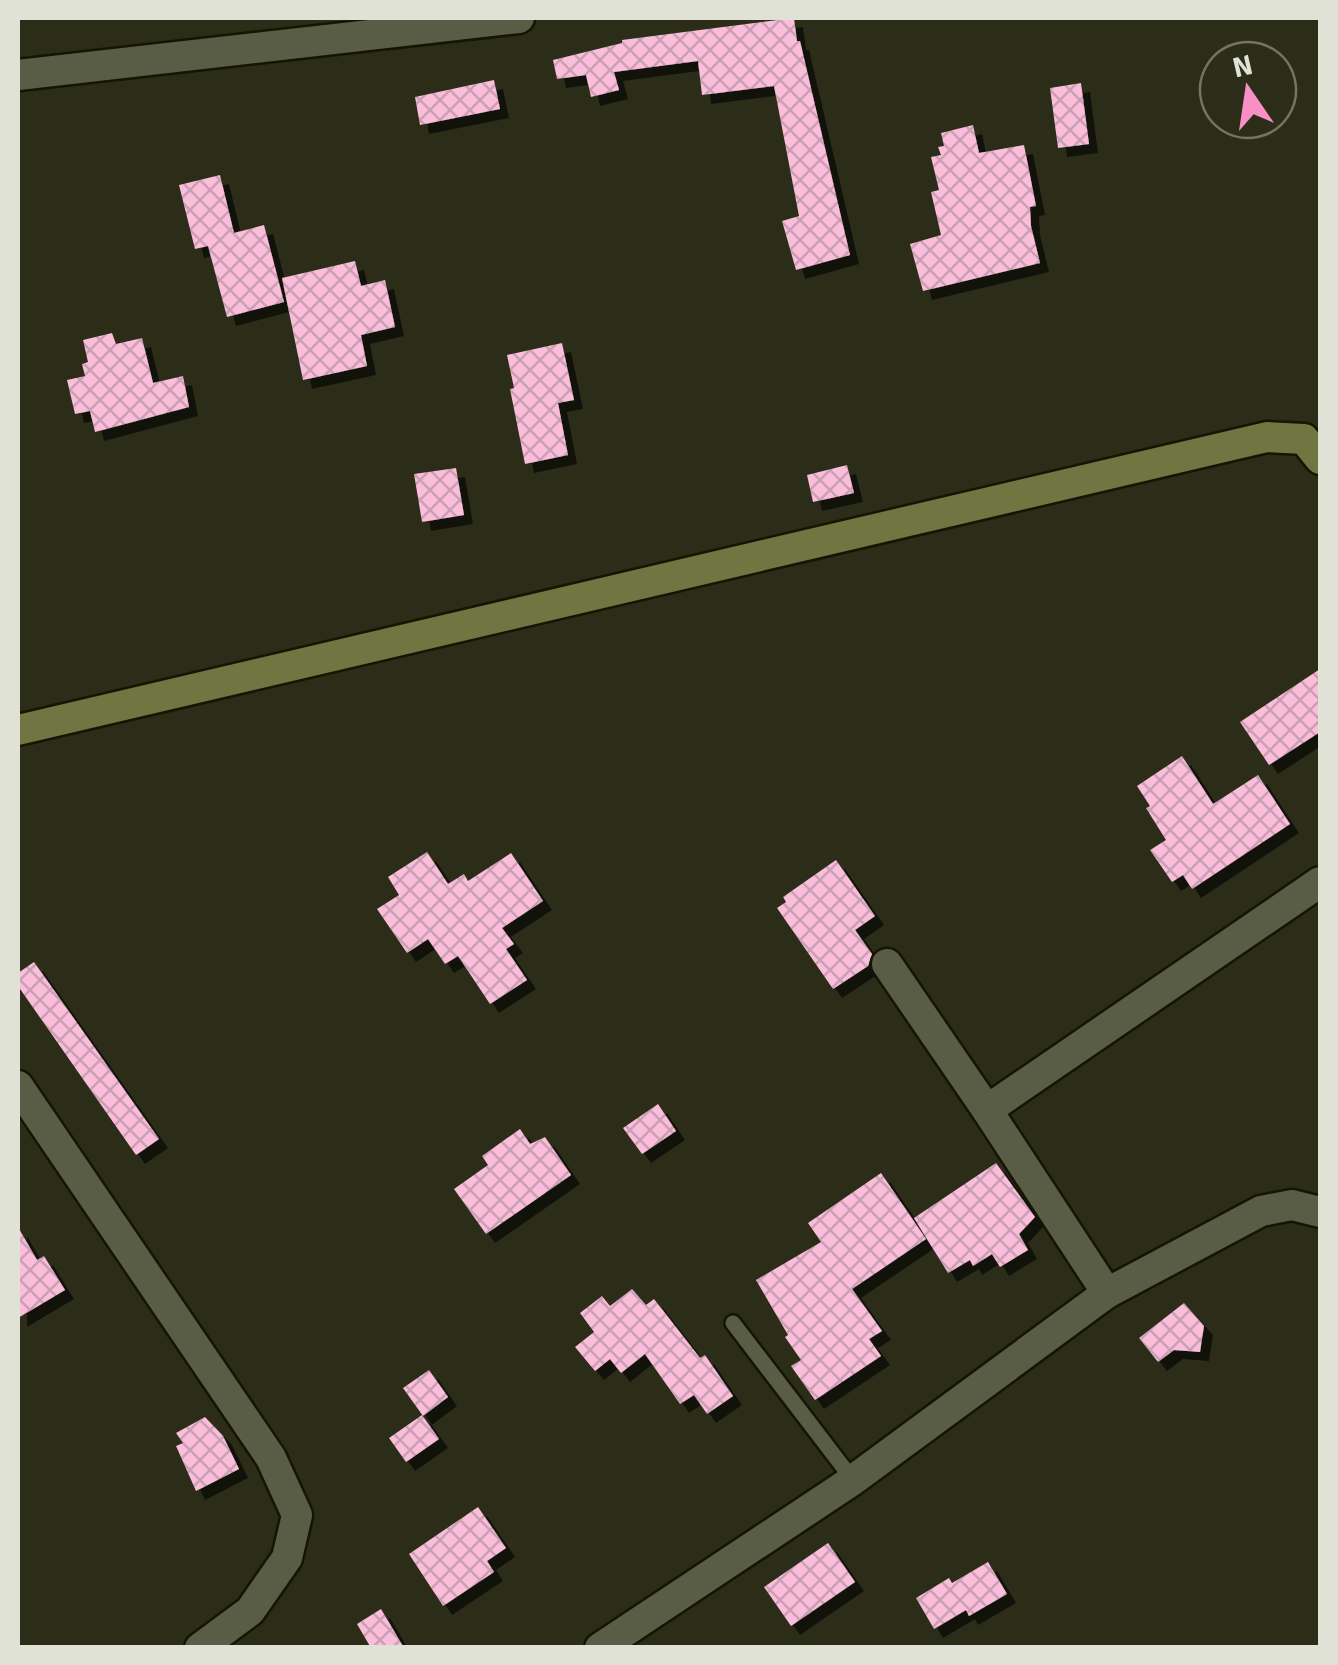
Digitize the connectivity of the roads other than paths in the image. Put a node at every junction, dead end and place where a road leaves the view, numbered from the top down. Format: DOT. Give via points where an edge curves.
graph roads {
  1 [pos="519,18"];
  2 [pos="18,75"];
  3 [pos="1315,444"];
  4 [pos="18,730"];
  5 [pos="1320,882"];
  6 [pos="887,964"];
  7 [pos="18,1086"];
  8 [pos="986,1110"];
  9 [pos="1320,1212"];
  10 [pos="1108,1293"];
  11 [pos="733,1323"];
  12 [pos="852,1480"];
  13 [pos="200,1648"];
  14 [pos="600,1648"];
  1 -- 2 [label="street"];
  3 -- 4 [label="street" via="1266,437"];
  5 -- 8 [label="street"];
  6 -- 8 [label="street"];
  7 -- 13 [label="street" via="271,1458 297,1515 287,1558 250,1610"];
  8 -- 10 [label="street"];
  9 -- 10 [label="street" via="1292,1205 1260,1211"];
  10 -- 12 [label="street"];
  11 -- 12 [label="lane"];
  12 -- 14 [label="street"];
}
